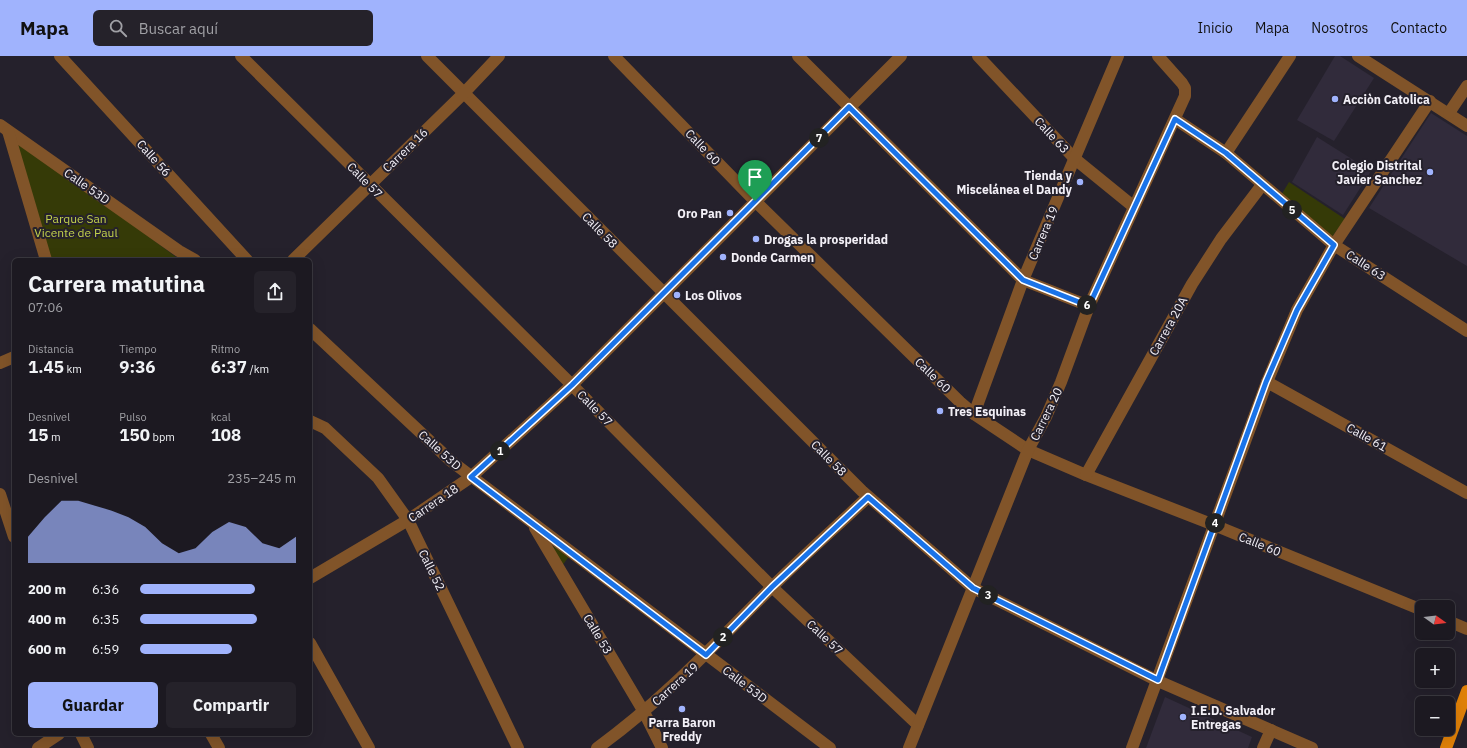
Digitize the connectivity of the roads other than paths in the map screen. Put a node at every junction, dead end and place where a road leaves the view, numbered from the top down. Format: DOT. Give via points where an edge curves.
graph roads {
  1 [pos="60,56"];
  2 [pos="241,56"];
  3 [pos="427,56"];
  4 [pos="499,56"];
  5 [pos="614,56"];
  6 [pos="798,56"];
  7 [pos="901,56"];
  8 [pos="978,56"];
  9 [pos="1118,56"];
  10 [pos="1158,56"];
  11 [pos="1290,56"];
  12 [pos="1358,56"];
  13 [pos="1467,86"];
  14 [pos="464,93"];
  15 [pos="1430,101"];
  16 [pos="849,107"];
  17 [pos="1449,113"];
  18 [pos="1175,119"];
  19 [pos="1467,126"];
  20 [pos="4,128"];
  21 [pos="1226,153"];
  22 [pos="1075,158"];
  23 [pos="370,185"];
  24 [pos="1262,185"];
  25 [pos="755,201"];
  26 [pos="1134,207"];
  27 [pos="1334,245"];
  28 [pos="181,255"];
  29 [pos="45,258"];
  30 [pos="245,258"];
  31 [pos="295,258"];
  32 [pos="1023,280"];
  33 [pos="663,293"];
  34 [pos="1089,306"];
  35 [pos="312,331"];
  36 [pos="1467,331"];
  37 [pos="12,357"];
  38 [pos="0,363"];
  39 [pos="1266,382"];
  40 [pos="572,385"];
  41 [pos="974,414"];
  42 [pos="312,422"];
  43 [pos="1028,450"];
  44 [pos="1086,475"];
  45 [pos="471,477"];
  46 [pos="1467,493"];
  47 [pos="0,494"];
  48 [pos="868,497"];
  49 [pos="408,520"];
  50 [pos="531,522"];
  51 [pos="1214,525"];
  52 [pos="12,532"];
  53 [pos="312,577"];
  54 [pos="772,587"];
  55 [pos="973,588"];
  56 [pos="1415,607"];
  57 [pos="1455,624"];
  58 [pos="1467,628"];
  59 [pos="312,647"];
  60 [pos="706,655"];
  61 [pos="1158,680"];
  62 [pos="1467,691"];
  63 [pos="644,712"];
  64 [pos="918,725"];
  65 [pos="1271,730"];
  66 [pos="54,736"];
  67 [pos="83,736"];
  68 [pos="212,736"];
  69 [pos="38,748"];
  70 [pos="88,748"];
  71 [pos="219,748"];
  72 [pos="369,748"];
  73 [pos="518,748"];
  74 [pos="597,748"];
  75 [pos="662,748"];
  76 [pos="830,748"];
  77 [pos="909,748"];
  78 [pos="1132,748"];
  79 [pos="1263,748"];
  80 [pos="1312,748"];
  81 [pos="1446,748"];
  1 -- 30 [label="street, Calle 56"];
  2 -- 23 [label="street, Calle 57"];
  3 -- 14 [label="street, Calle 58"];
  4 -- 14 [label="street, Carrera 16"];
  5 -- 25 [label="street, Calle 60"];
  6 -- 16 [label="street"];
  7 -- 16 [label="street, Carrera 18"];
  8 -- 22 [label="street, Calle 63"];
  9 -- 22 [label="street, Carrera 19"];
  10 -- 18 [label="street, Carrera 20" via="1185,88 1185,96"];
  11 -- 21 [label="street"];
  12 -- 15 [label="street"];
  13 -- 17 [label="street"];
  14 -- 23 [label="street, Carrera 16"];
  14 -- 33 [label="street, Calle 58"];
  15 -- 17 [label="street"];
  15 -- 27 [label="street"];
  16 -- 25 [label="street, Carrera 18"];
  16 -- 32 [label="street"];
  17 -- 19 [label="street"];
  18 -- 21 [label="street, Calle 63"];
  18 -- 26 [label="street, Carrera 20"];
  20 -- 28 [label="street, Calle 53D"];
  20 -- 29 [label="street"];
  21 -- 24 [label="street, Calle 63"];
  22 -- 26 [label="street, Calle 63"];
  22 -- 32 [label="street, Carrera 19"];
  23 -- 31 [label="street, Carrera 16"];
  23 -- 40 [label="street, Calle 57"];
  24 -- 27 [label="street, Calle 63"];
  24 -- 44 [label="street, Carrera 20A" via="1221,239 1192,284"];
  25 -- 33 [label="street, Carrera 18"];
  25 -- 41 [label="street, Calle 60"];
  26 -- 34 [label="street, Carrera 20"];
  27 -- 36 [label="street, Calle 63"];
  27 -- 39 [label="street" via="1297,310"];
  32 -- 34 [label="street"];
  32 -- 41 [label="street, Carrera 19"];
  33 -- 40 [label="street, Carrera 18"];
  33 -- 48 [label="street, Calle 58"];
  34 -- 43 [label="street, Carrera 20" via="1062,382"];
  35 -- 45 [label="street, Calle 53D"];
  37 -- 38 [label="street"];
  39 -- 46 [label="street, Calle 61"];
  39 -- 51 [label="street"];
  40 -- 45 [label="street, Carrera 18"];
  40 -- 54 [label="street, Calle 57"];
  41 -- 43 [label="street, Calle 60"];
  42 -- 49 [label="street, Calle 52" via="325,428 378,478"];
  43 -- 44 [label="street, Calle 60"];
  43 -- 55 [label="street, Carrera 20"];
  44 -- 51 [label="street, Calle 60"];
  45 -- 49 [label="street, Carrera 18"];
  45 -- 50 [label="street, Calle 53D"];
  47 -- 52 [label="street"];
  48 -- 54 [label="street, Carrera 19"];
  48 -- 55 [label="street, Calle 58"];
  49 -- 53 [label="street, Carrera 18"];
  49 -- 73 [label="street, Calle 52"];
  50 -- 60 [label="street, Calle 53D"];
  50 -- 63 [label="street, Calle 53"];
  51 -- 56 [label="street, Calle 60"];
  51 -- 61 [label="street"];
  54 -- 60 [label="street, Carrera 19"];
  54 -- 64 [label="street, Calle 57"];
  55 -- 61 [label="street, Calle 58"];
  55 -- 64 [label="street, Carrera 20"];
  57 -- 58 [label="street"];
  59 -- 72 [label="street"];
  60 -- 63 [label="street, Carrera 19"];
  60 -- 76 [label="street, Calle 53D"];
  61 -- 65 [label="street, Calle 58"];
  61 -- 78 [label="street"];
  62 -- 81 [label="main road"];
  63 -- 74 [label="street, Carrera 19"];
  63 -- 75 [label="street, Calle 53"];
  64 -- 77 [label="street, Carrera 20"];
  65 -- 79 [label="street"];
  65 -- 80 [label="street, Calle 58"];
  66 -- 69 [label="street"];
  67 -- 70 [label="street"];
  68 -- 71 [label="street"];
}
